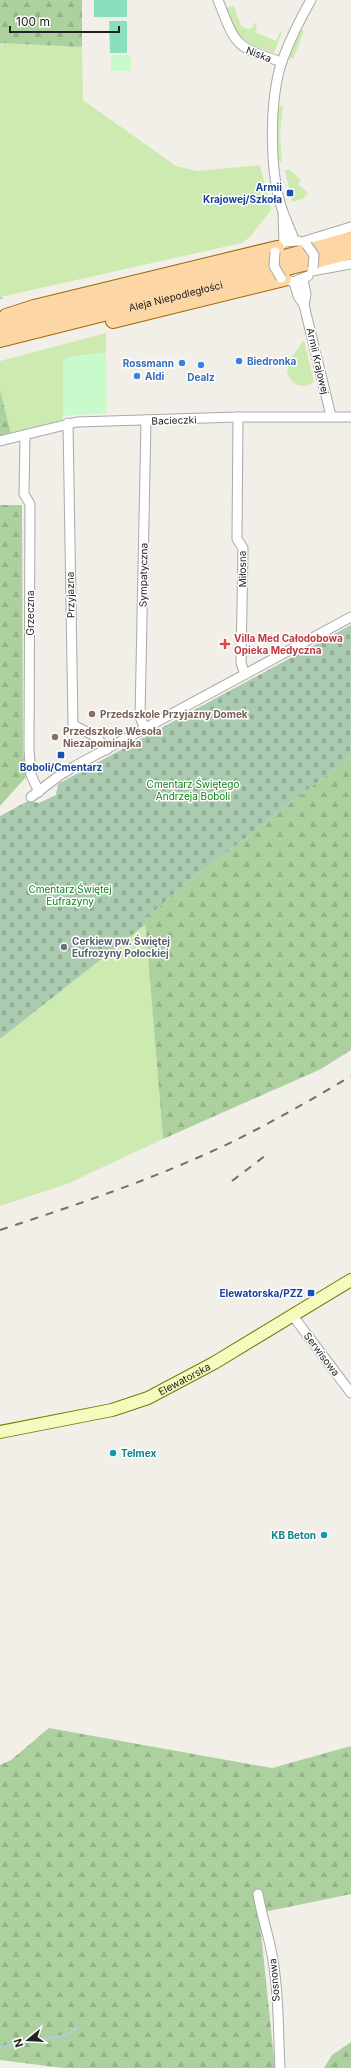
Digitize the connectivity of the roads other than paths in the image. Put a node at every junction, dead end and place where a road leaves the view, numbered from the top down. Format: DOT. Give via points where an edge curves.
graph roads {
  1 [pos="218,0"];
  2 [pos="311,0"];
  3 [pos="282,62"];
  4 [pos="283,213"];
  5 [pos="351,227"];
  6 [pos="351,239"];
  7 [pos="301,242"];
  8 [pos="279,248"];
  9 [pos="351,252"];
  10 [pos="351,264"];
  11 [pos="313,269"];
  12 [pos="291,280"];
  13 [pos="0,318"];
  14 [pos="0,326"];
  15 [pos="0,340"];
  16 [pos="0,347"];
  17 [pos="331,416"];
  18 [pos="238,417"];
  19 [pos="351,417"];
  20 [pos="146,420"];
  21 [pos="68,423"];
  22 [pos="25,435"];
  23 [pos="0,441"];
  24 [pos="351,617"];
  25 [pos="245,674"];
  26 [pos="145,729"];
  27 [pos="106,750"];
  28 [pos="351,1280"];
  29 [pos="293,1316"];
  30 [pos="351,1393"];
  31 [pos="0,1432"];
  32 [pos="258,1894"];
  33 [pos="280,2068"];
  1 -- 3 [label="street, Niska" via="232,35 243,48"];
  2 -- 3 [label="street" via="298,22"];
  3 -- 4 [label="street" via="272,130 275,176"];
  4 -- 7 [label="street"];
  4 -- 8 [label="street"];
  5 -- 7 [label="street"];
  6 -- 14 [label="main road, Aleja Niepodległości" via="255,265"];
  7 -- 8 [label="street"];
  7 -- 11 [label="street, bridge" via="314,255"];
  8 -- 12 [label="street, bridge" via="274,266"];
  8 -- 13 [label="main road" via="34,307"];
  9 -- 15 [label="main road, Aleja Niepodległości"];
  10 -- 11 [label="street" via="325,270"];
  11 -- 12 [label="street"];
  12 -- 16 [label="main road"];
  12 -- 17 [label="street, Armii Krajowej" via="304,305"];
  17 -- 18 [label="street, Bacieczki"];
  17 -- 19 [label="street, Bacieczki"];
  18 -- 20 [label="street, Bacieczki"];
  18 -- 25 [label="street, Miłosna" via="237,539 243,548 241,663"];
  20 -- 21 [label="street, Bacieczki"];
  20 -- 26 [label="street, Sympatyczna" via="140,717"];
  21 -- 22 [label="street, Bacieczki"];
  21 -- 27 [label="street, Przyjazna" via="72,720 73,725 97,737"];
  22 -- 23 [label="street, Bacieczki"];
  22 -- 27 [label="street, Grzeczna" via="24,494 30,504 29,749 35,794 60,775"];
  24 -- 25 [label="street"];
  25 -- 26 [label="street"];
  26 -- 27 [label="street"];
  28 -- 29 [label="street, Elewatorska"];
  29 -- 30 [label="street, Serwisowa"];
  29 -- 31 [label="street, Elewatorska" via="177,1384 148,1398 112,1410"];
  32 -- 33 [label="street, Sosnowa" via="273,1967"];
}
